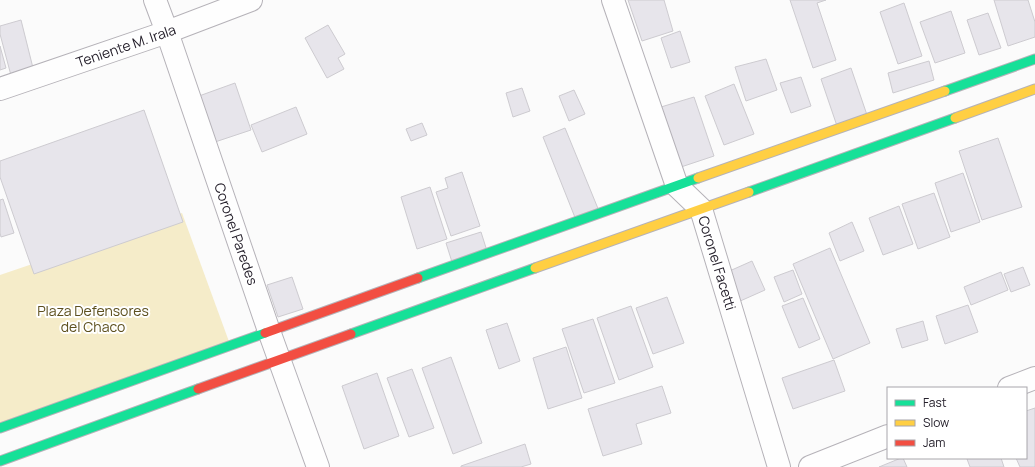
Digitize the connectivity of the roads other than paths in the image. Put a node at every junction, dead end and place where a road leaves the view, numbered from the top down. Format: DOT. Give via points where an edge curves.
graph roads {
  1 [pos="155,0"];
  2 [pos="251,0"];
  3 [pos="613,0"];
  4 [pos="167,32"];
  5 [pos="1035,59"];
  6 [pos="0,89"];
  7 [pos="1035,89"];
  8 [pos="677,186"];
  9 [pos="701,209"];
  10 [pos="269,331"];
  11 [pos="279,360"];
  12 [pos="1035,378"];
  13 [pos="1012,387"];
  14 [pos="0,428"];
  15 [pos="887,436"];
  16 [pos="0,461"];
  17 [pos="318,467"];
  18 [pos="779,467"];
  19 [pos="810,467"];
  1 -- 4 [label="street, Coronel Paredes"];
  2 -- 4 [label="street, Teniente M. Irala"];
  3 -- 8 [label="street, Coronel Facetti"];
  4 -- 6 [label="street, Teniente M. Irala"];
  4 -- 10 [label="street, Coronel Paredes"];
  5 -- 8 [label="street"];
  7 -- 9 [label="street"];
  8 -- 9 [label="street, Coronel Facetti"];
  8 -- 10 [label="street"];
  9 -- 11 [label="street"];
  9 -- 18 [label="street, Coronel Facetti"];
  10 -- 11 [label="street, Coronel Paredes"];
  10 -- 14 [label="street"];
  11 -- 16 [label="street"];
  11 -- 17 [label="street, Coronel Paredes"];
  12 -- 13 [label="street"];
  15 -- 19 [label="street"];
}
